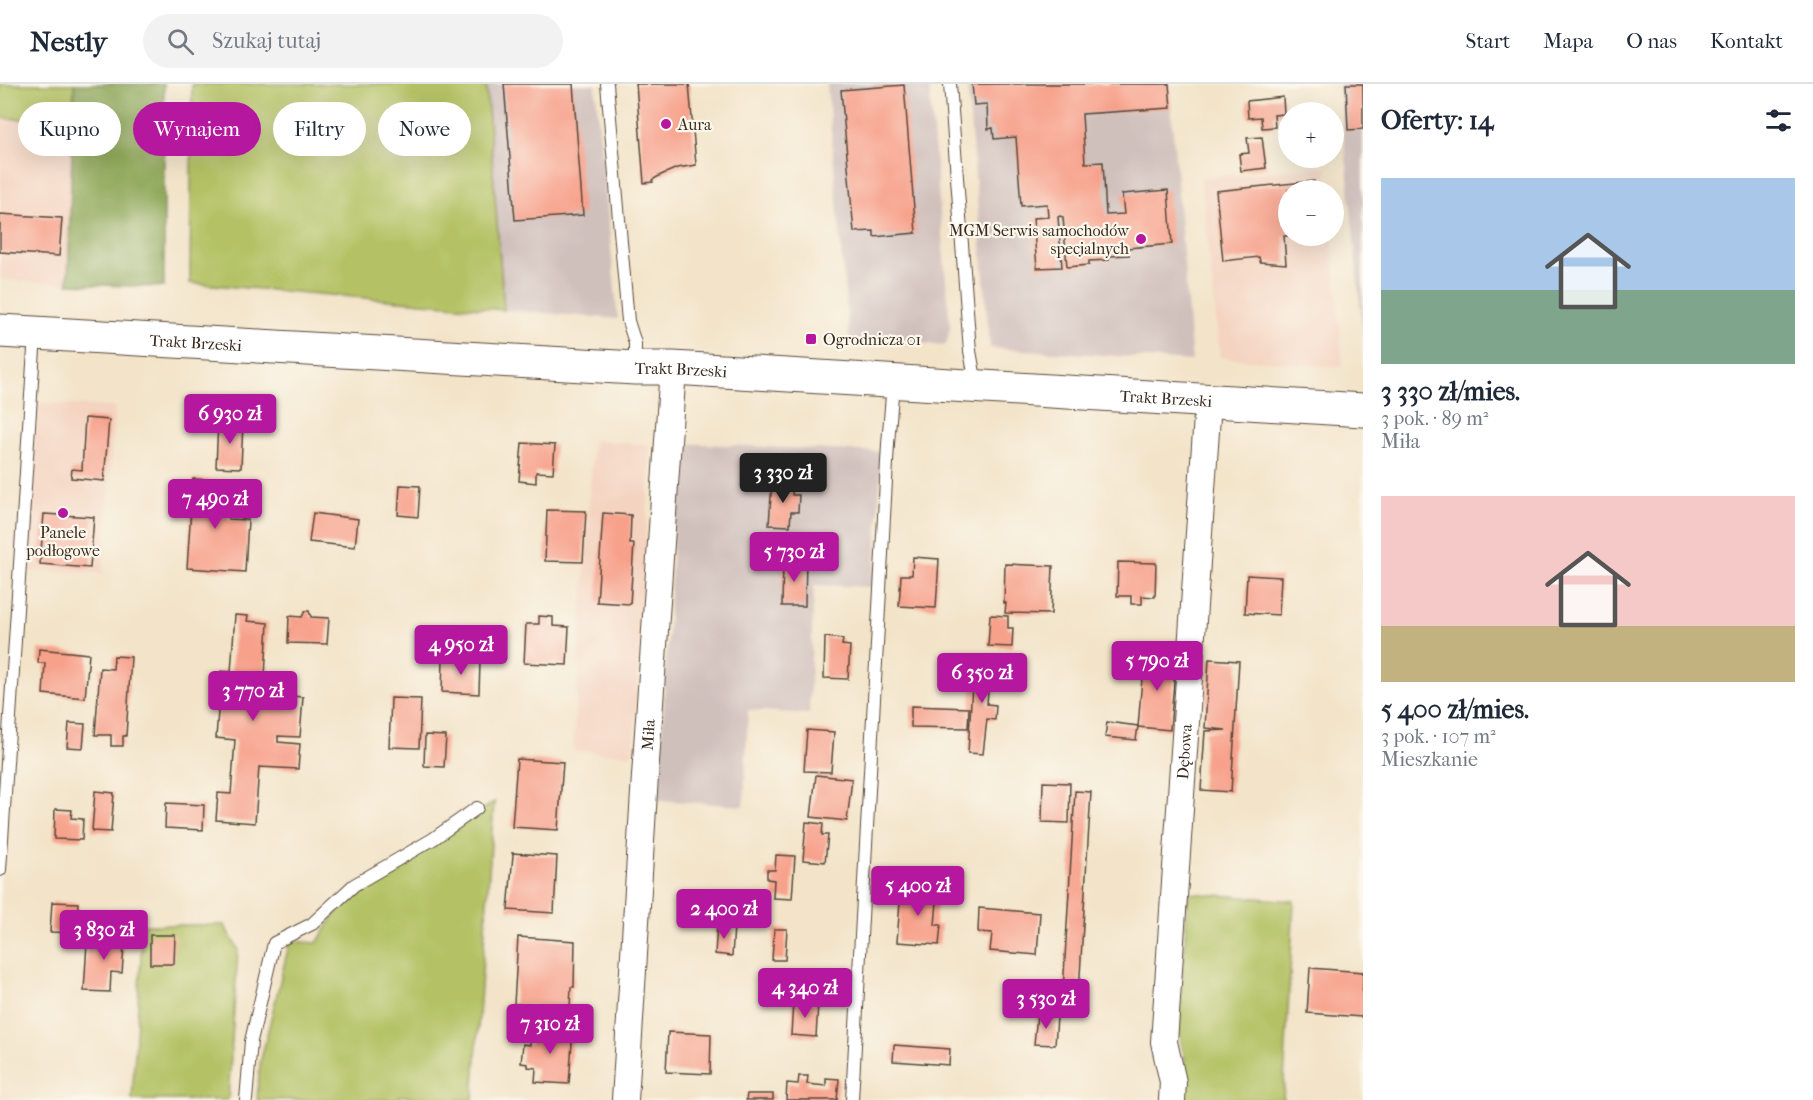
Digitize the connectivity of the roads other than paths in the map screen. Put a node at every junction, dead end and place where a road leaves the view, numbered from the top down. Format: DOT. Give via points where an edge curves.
graph roads {
  1 [pos="607,84"];
  2 [pos="950,84"];
  3 [pos="0,331"];
  4 [pos="35,333"];
  5 [pos="635,368"];
  6 [pos="673,368"];
  7 [pos="893,382"];
  8 [pos="977,388"];
  9 [pos="1208,402"];
  10 [pos="1363,410"];
  11 [pos="477,808"];
  12 [pos="0,870"];
  13 [pos="246,1100"];
  14 [pos="625,1100"];
  15 [pos="852,1100"];
  16 [pos="1172,1100"];
  1 -- 5 [label="lane"];
  2 -- 8 [label="lane" via="970,351"];
  3 -- 4 [label="main road, Trakt Brzeski"];
  4 -- 5 [label="main road, Trakt Brzeski"];
  4 -- 12 [label="lane"];
  5 -- 6 [label="main road, Trakt Brzeski"];
  6 -- 7 [label="main road, Trakt Brzeski"];
  6 -- 14 [label="street, Miła"];
  7 -- 8 [label="main road, Trakt Brzeski"];
  7 -- 15 [label="lane"];
  8 -- 9 [label="main road, Trakt Brzeski"];
  9 -- 10 [label="main road, Trakt Brzeski"];
  9 -- 16 [label="street, Dębowa" via="1164,1042 1173,1082"];
  11 -- 13 [label="lane" via="354,885 312,924 274,943 251,1041"];
}
